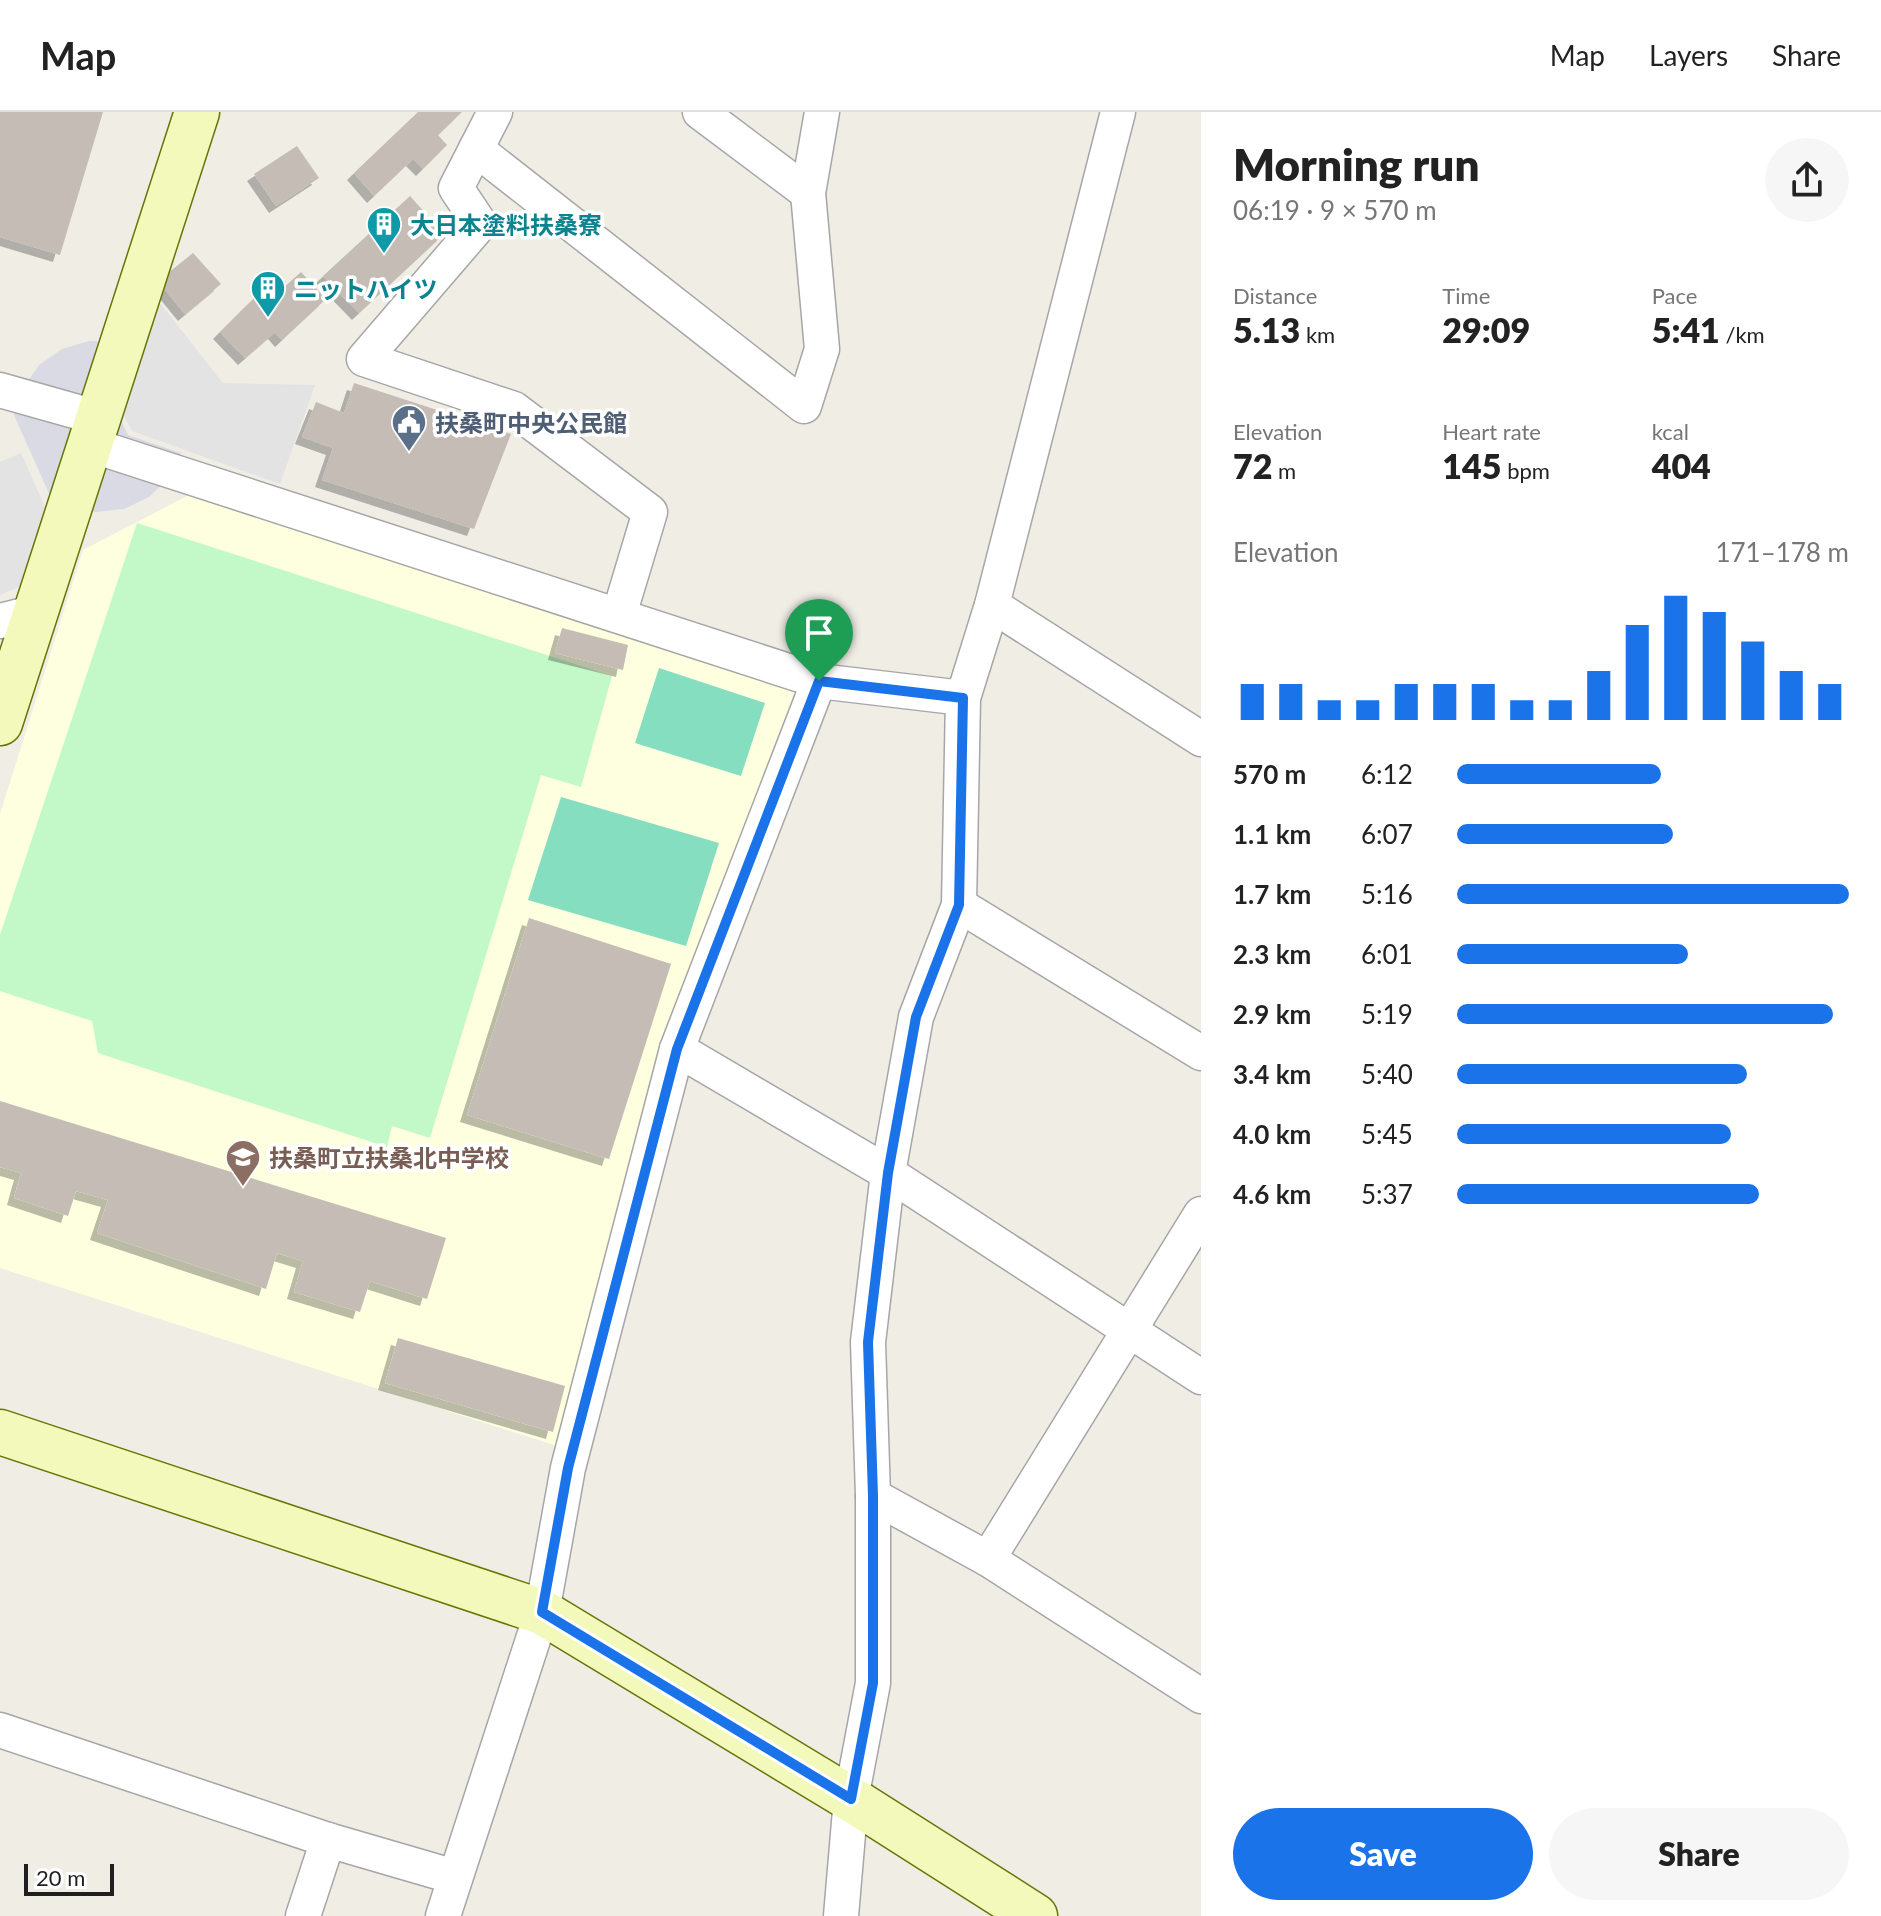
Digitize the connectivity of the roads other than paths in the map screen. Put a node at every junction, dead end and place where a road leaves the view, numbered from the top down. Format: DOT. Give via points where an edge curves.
graph roads {
  1 [pos="197,112"];
  2 [pos="495,112"];
  3 [pos="700,112"];
  4 [pos="822,112"];
  5 [pos="1118,112"];
  6 [pos="476,149"];
  7 [pos="808,193"];
  8 [pos="0,390"];
  9 [pos="95,432"];
  10 [pos="992,605"];
  11 [pos="619,615"];
  12 [pos="18,617"];
  13 [pos="819,681"];
  14 [pos="963,698"];
  15 [pos="0,723"];
  16 [pos="1201,739"];
  17 [pos="959,905"];
  18 [pos="677,1049"];
  19 [pos="1201,1053"];
  20 [pos="888,1173"];
  21 [pos="1201,1214"];
  22 [pos="1130,1331"];
  23 [pos="1201,1377"];
  24 [pos="0,1432"];
  25 [pos="873,1496"];
  26 [pos="988,1559"];
  27 [pos="542,1612"];
  28 [pos="1201,1696"];
  29 [pos="0,1730"];
  30 [pos="851,1799"];
  31 [pos="328,1840"];
  32 [pos="455,1877"];
  33 [pos="303,1916"];
  34 [pos="443,1916"];
  35 [pos="841,1916"];
  36 [pos="1035,1916"];
  1 -- 9 [label="street"];
  2 -- 6 [label="street"];
  3 -- 7 [label="street"];
  4 -- 7 [label="street"];
  5 -- 10 [label="street"];
  6 -- 7 [label="street" via="804,406 822,349"];
  6 -- 11 [label="street" via="456,188 480,224 364,359 514,409 650,512"];
  8 -- 9 [label="street"];
  9 -- 11 [label="street"];
  9 -- 12 [label="street"];
  10 -- 14 [label="street"];
  10 -- 16 [label="street"];
  11 -- 13 [label="street"];
  12 -- 15 [label="street"];
  13 -- 14 [label="street"];
  13 -- 18 [label="street"];
  14 -- 17 [label="street"];
  17 -- 19 [label="street"];
  17 -- 20 [label="street" via="916,1017"];
  18 -- 20 [label="street"];
  18 -- 27 [label="street" via="568,1468"];
  20 -- 22 [label="street"];
  20 -- 25 [label="street" via="868,1342"];
  21 -- 22 [label="street"];
  22 -- 23 [label="street"];
  22 -- 26 [label="street"];
  24 -- 27 [label="street"];
  25 -- 26 [label="street"];
  25 -- 30 [label="street" via="873,1683"];
  26 -- 28 [label="street"];
  27 -- 30 [label="street"];
  27 -- 32 [label="street"];
  29 -- 31 [label="street"];
  30 -- 35 [label="street"];
  30 -- 36 [label="street"];
  31 -- 32 [label="street"];
  31 -- 33 [label="street"];
  32 -- 34 [label="street"];
}
